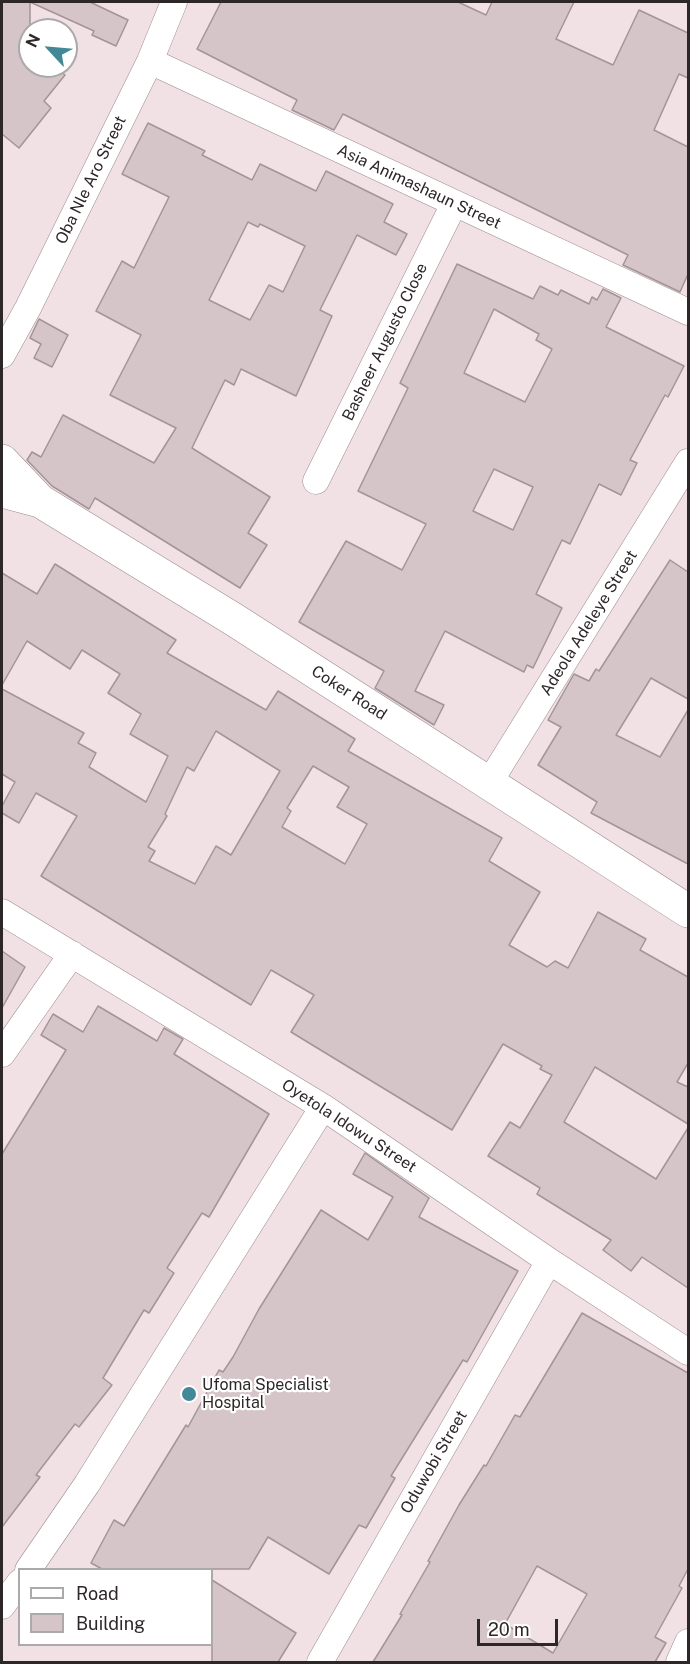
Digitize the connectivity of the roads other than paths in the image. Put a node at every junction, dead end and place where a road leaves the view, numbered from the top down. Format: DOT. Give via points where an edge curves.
graph roads {
  1 [pos="174,2"];
  2 [pos="150,61"];
  3 [pos="454,204"];
  4 [pos="688,312"];
  5 [pos="2,355"];
  6 [pos="2,461"];
  7 [pos="688,462"];
  8 [pos="316,481"];
  9 [pos="2,491"];
  10 [pos="40,501"];
  11 [pos="489,783"];
  12 [pos="688,911"];
  13 [pos="2,912"];
  14 [pos="72,954"];
  15 [pos="2,1054"];
  16 [pos="323,1107"];
  17 [pos="549,1261"];
  18 [pos="688,1352"];
  19 [pos="29,1568"];
  20 [pos="18,1585"];
  21 [pos="2,1606"];
  22 [pos="688,1642"];
  23 [pos="320,1662"];
  24 [pos="679,1662"];
  1 -- 2 [label="street, Oba Nle Aro Street"];
  2 -- 3 [label="street, Asia Animashaun Street"];
  2 -- 5 [label="street, Oba Nle Aro Street"];
  3 -- 4 [label="street, Asia Animashaun Street"];
  3 -- 8 [label="street, Basheer Augusto Close"];
  6 -- 10 [label="main road"];
  7 -- 11 [label="street, Adeola Adeleye Street"];
  9 -- 10 [label="main road, Coker Road"];
  10 -- 11 [label="main road, Coker Road"];
  11 -- 12 [label="main road, Coker Road"];
  13 -- 14 [label="street, Oyetola Idowu Street"];
  14 -- 15 [label="street"];
  14 -- 16 [label="street, Oyetola Idowu Street"];
  16 -- 17 [label="street, Oyetola Idowu Street"];
  16 -- 19 [label="street" via="87,1484"];
  17 -- 18 [label="street, Oyetola Idowu Street"];
  17 -- 23 [label="street, Oduwobi Street"];
  20 -- 21 [label="street"];
  22 -- 24 [label="street"];
}
